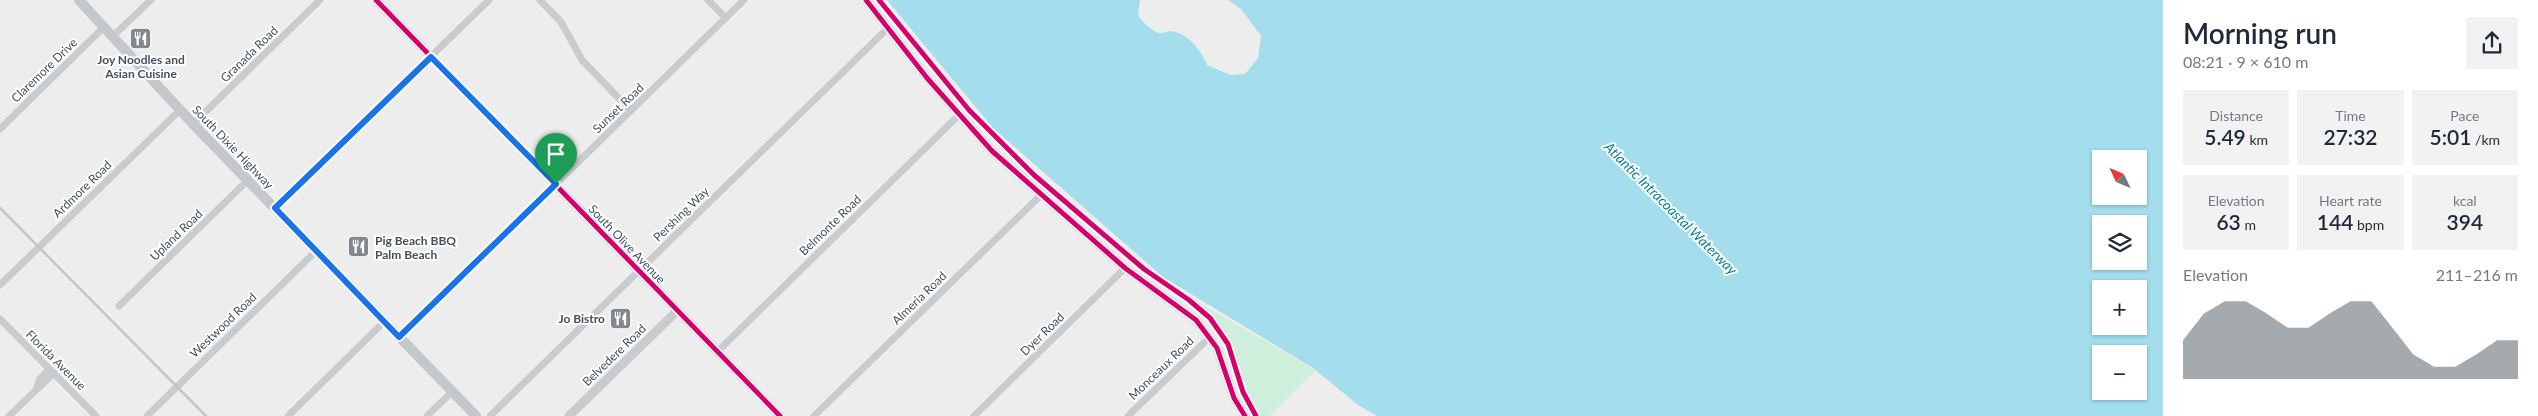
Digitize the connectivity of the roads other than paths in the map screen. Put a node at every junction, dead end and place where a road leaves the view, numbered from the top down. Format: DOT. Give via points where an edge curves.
graph roads {
  1 [pos="78,0"];
  2 [pos="151,0"];
  3 [pos="320,0"];
  4 [pos="376,0"];
  5 [pos="489,0"];
  6 [pos="540,0"];
  7 [pos="708,0"];
  8 [pos="744,0"];
  9 [pos="866,0"];
  10 [pos="726,18"];
  11 [pos="104,27"];
  12 [pos="888,28"];
  13 [pos="114,36"];
  14 [pos="431,57"];
  15 [pos="180,110"];
  16 [pos="631,110"];
  17 [pos="959,115"];
  18 [pos="193,124"];
  19 [pos="0,129"];
  20 [pos="248,180"];
  21 [pos="556,184"];
  22 [pos="1040,196"];
  23 [pos="275,208"];
  24 [pos="316,251"];
  25 [pos="1125,268"];
  26 [pos="638,271"];
  27 [pos="0,284"];
  28 [pos="119,306"];
  29 [pos="677,311"];
  30 [pos="0,319"];
  31 [pos="384,322"];
  32 [pos="399,337"];
  33 [pos="1210,337"];
  34 [pos="717,352"];
  35 [pos="51,371"];
  36 [pos="453,391"];
  37 [pos="9,416"];
  38 [pos="96,416"];
  39 [pos="147,416"];
  40 [pos="288,416"];
  41 [pos="428,416"];
  42 [pos="476,416"];
  43 [pos="490,416"];
  44 [pos="569,416"];
  45 [pos="780,416"];
  46 [pos="814,416"];
  47 [pos="974,416"];
  48 [pos="1128,416"];
  49 [pos="1245,416"];
  1 -- 11 [label="main road, South Dixie Highway"];
  2 -- 13 [label="street"];
  3 -- 18 [label="street, Granada Road"];
  4 -- 14 [label="street, South Olive Avenue"];
  5 -- 14 [label="street"];
  6 -- 16 [label="street" via="561,22 582,60"];
  7 -- 10 [label="street"];
  8 -- 10 [label="street, Sunset Road"];
  9 -- 12 [label="street"];
  10 -- 16 [label="street, Sunset Road"];
  11 -- 13 [label="main road, South Dixie Highway"];
  11 -- 19 [label="street, Claremore Drive"];
  12 -- 17 [label="street"];
  12 -- 26 [label="street, Pershing Way"];
  13 -- 15 [label="main road, South Dixie Highway"];
  14 -- 21 [label="street, South Olive Avenue"];
  14 -- 23 [label="street"];
  15 -- 18 [label="main road, South Dixie Highway"];
  15 -- 27 [label="street, Ardmore Road"];
  16 -- 21 [label="street, Sunset Road"];
  17 -- 22 [label="street"];
  17 -- 34 [label="street, Belmonte Road"];
  18 -- 20 [label="main road, South Dixie Highway"];
  20 -- 23 [label="main road, South Dixie Highway"];
  20 -- 28 [label="street, Upland Road"];
  21 -- 26 [label="street, South Olive Avenue"];
  21 -- 32 [label="street, Sunset Road"];
  22 -- 25 [label="street"];
  22 -- 46 [label="street, Almeria Road"];
  23 -- 24 [label="main road, South Dixie Highway"];
  24 -- 31 [label="main road, South Dixie Highway"];
  24 -- 39 [label="street, Westwood Road"];
  25 -- 33 [label="street" via="1184,310"];
  25 -- 47 [label="street, Dyer Road"];
  26 -- 29 [label="street, South Olive Avenue"];
  26 -- 43 [label="street, Pershing Way"];
  29 -- 34 [label="street, South Olive Avenue"];
  29 -- 44 [label="street, Belvedere Road"];
  30 -- 35 [label="street, Florida Avenue"];
  31 -- 32 [label="main road, South Dixie Highway"];
  31 -- 40 [label="street"];
  32 -- 36 [label="main road, South Dixie Highway"];
  33 -- 48 [label="street, Monceaux Road"];
  33 -- 49 [label="street" via="1220,355 1234,398"];
  34 -- 45 [label="street, South Olive Avenue"];
  35 -- 37 [label="street" via="39,380 37,389"];
  35 -- 38 [label="street, Florida Avenue"];
  36 -- 41 [label="street"];
  36 -- 42 [label="main road, South Dixie Highway"];
}
